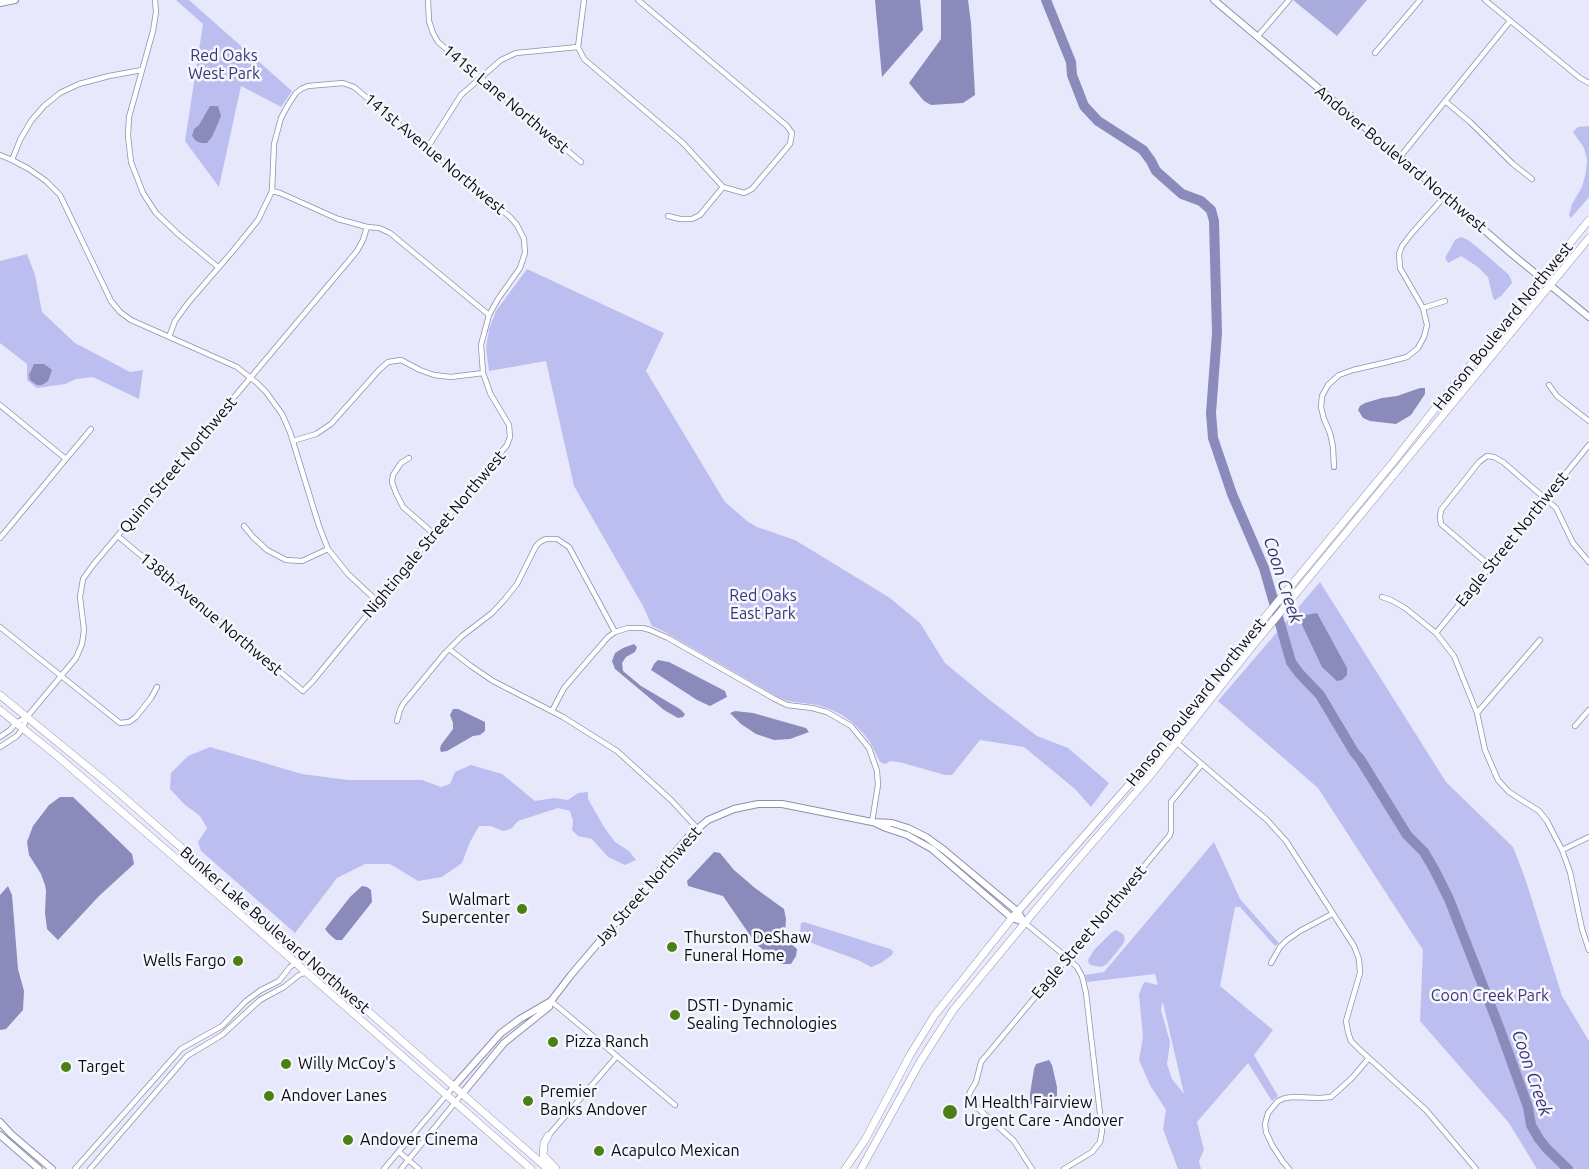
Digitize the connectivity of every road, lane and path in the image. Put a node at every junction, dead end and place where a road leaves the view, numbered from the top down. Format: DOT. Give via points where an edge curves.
graph roads {
  1 [pos="15,0"];
  2 [pos="155,0"];
  3 [pos="428,0"];
  4 [pos="584,0"];
  5 [pos="639,0"];
  6 [pos="1214,0"];
  7 [pos="1289,0"];
  8 [pos="1420,0"];
  9 [pos="1485,0"];
  10 [pos="0,3"];
  11 [pos="1510,21"];
  12 [pos="1257,37"];
  13 [pos="578,48"];
  14 [pos="1375,53"];
  15 [pos="142,70"];
  16 [pos="480,77"];
  17 [pos="1589,83"];
  18 [pos="1445,101"];
  19 [pos="428,147"];
  20 [pos="0,155"];
  21 [pos="1400,157"];
  22 [pos="12,160"];
  23 [pos="581,162"];
  24 [pos="1532,179"];
  25 [pos="723,187"];
  26 [pos="272,191"];
  27 [pos="1445,196"];
  28 [pos="668,216"];
  29 [pos="1589,220"];
  30 [pos="367,227"];
  31 [pos="521,231"];
  32 [pos="1589,238"];
  33 [pos="218,267"];
  34 [pos="1542,278"];
  35 [pos="1550,285"];
  36 [pos="1445,301"];
  37 [pos="1423,308"];
  38 [pos="489,315"];
  39 [pos="1589,317"];
  40 [pos="169,337"];
  41 [pos="483,373"];
  42 [pos="250,378"];
  43 [pos="1549,385"];
  44 [pos="0,407"];
  45 [pos="1589,421"];
  46 [pos="91,429"];
  47 [pos="293,441"];
  48 [pos="1589,445"];
  49 [pos="409,458"];
  50 [pos="66,459"];
  51 [pos="1334,467"];
  52 [pos="1545,499"];
  53 [pos="244,526"];
  54 [pos="434,534"];
  55 [pos="119,537"];
  56 [pos="0,538"];
  57 [pos="328,549"];
  58 [pos="1589,561"];
  59 [pos="1490,566"];
  60 [pos="1382,597"];
  61 [pos="378,602"];
  62 [pos="0,627"];
  63 [pos="615,632"];
  64 [pos="1436,633"];
  65 [pos="1540,640"];
  66 [pos="449,649"];
  67 [pos="61,676"];
  68 [pos="157,687"];
  69 [pos="303,691"];
  70 [pos="0,695"];
  71 [pos="0,710"];
  72 [pos="1589,710"];
  73 [pos="552,711"];
  74 [pos="1477,713"];
  75 [pos="27,717"];
  76 [pos="397,721"];
  77 [pos="16,723"];
  78 [pos="1575,726"];
  79 [pos="23,729"];
  80 [pos="0,737"];
  81 [pos="1176,742"];
  82 [pos="0,747"];
  83 [pos="1202,764"];
  84 [pos="872,822"];
  85 [pos="698,828"];
  86 [pos="1589,837"];
  87 [pos="1562,850"];
  88 [pos="1018,912"];
  89 [pos="1332,914"];
  90 [pos="1012,918"];
  91 [pos="1024,922"];
  92 [pos="1589,950"];
  93 [pos="306,956"];
  94 [pos="1067,958"];
  95 [pos="296,963"];
  96 [pos="1271,963"];
  97 [pos="307,972"];
  98 [pos="551,1001"];
  99 [pos="616,1056"];
  100 [pos="1369,1058"];
  101 [pos="454,1086"];
  102 [pos="447,1094"];
  103 [pos="462,1094"];
  104 [pos="456,1102"];
  105 [pos="675,1105"];
  106 [pos="0,1122"];
  107 [pos="0,1136"];
  108 [pos="548,1136"];
  109 [pos="22,1144"];
  110 [pos="16,1151"];
  111 [pos="399,1152"];
  112 [pos="409,1160"];
  113 [pos="39,1169"];
  114 [pos="52,1169"];
  115 [pos="75,1169"];
  116 [pos="90,1169"];
  117 [pos="384,1169"];
  118 [pos="401,1169"];
  119 [pos="419,1169"];
  120 [pos="531,1169"];
  121 [pos="548,1169"];
  122 [pos="556,1169"];
  123 [pos="845,1169"];
  124 [pos="861,1169"];
  125 [pos="1032,1169"];
  126 [pos="1064,1169"];
  127 [pos="1290,1169"];
  128 [pos="1476,1169"];
  1 -- 10 [label="street"];
  2 -- 15 [label="street" via="153,31"];
  3 -- 16 [label="street, 141st Lane Northwest" via="429,21 438,42"];
  4 -- 13 [label="street"];
  5 -- 25 [label="street" via="792,133 790,144 752,189 744,193"];
  6 -- 12 [label="street, Andover Boulevard Northwest"];
  7 -- 12 [label="street"];
  8 -- 14 [label="street"];
  9 -- 11 [label="street"];
  11 -- 17 [label="street"];
  11 -- 18 [label="street"];
  12 -- 21 [label="street, Andover Boulevard Northwest"];
  13 -- 16 [label="street" via="516,54 501,60"];
  13 -- 25 [label="street" via="589,64 683,143"];
  15 -- 22 [label="street" via="79,84 60,93 31,121"];
  15 -- 33 [label="street" via="128,136 131,162 142,193 156,213"];
  16 -- 19 [label="street" via="461,94"];
  16 -- 23 [label="street, 141st Lane Northwest"];
  18 -- 21 [label="street"];
  18 -- 24 [label="street"];
  19 -- 26 [label="street, 141st Avenue Northwest" via="354,87 343,83 308,86 296,93 281,118 274,144"];
  19 -- 31 [label="street, 141st Avenue Northwest" via="510,217"];
  20 -- 22 [label="street"];
  21 -- 27 [label="street, Andover Boulevard Northwest"];
  22 -- 40 [label="street" via="46,180 60,195 120,312"];
  25 -- 28 [label="street" via="700,215 692,219"];
  26 -- 30 [label="street"];
  26 -- 33 [label="street" via="258,220"];
  27 -- 34 [label="street, Andover Boulevard Northwest"];
  27 -- 37 [label="street" via="1399,254 1400,268"];
  29 -- 34 [label="main road, Hanson Boulevard Northwest"];
  30 -- 38 [label="street" via="390,233"];
  30 -- 42 [label="street, Quinn Street Northwest" via="357,251"];
  31 -- 38 [label="street, Nightingale Street Northwest" via="523,260"];
  32 -- 35 [label="main road, Hanson Boulevard Northwest"];
  33 -- 40 [label="street" via="175,321"];
  34 -- 35 [label="street, Andover Boulevard Northwest"];
  34 -- 88 [label="main road, Hanson Boulevard Northwest" via="1135,778"];
  35 -- 39 [label="street, Andover Boulevard Northwest"];
  35 -- 81 [label="main road, Hanson Boulevard Northwest"];
  36 -- 37 [label="street"];
  37 -- 51 [label="street" via="1427,325 1424,337 1407,357 1353,370 1328,385 1322,406"];
  38 -- 41 [label="street, Nightingale Street Northwest" via="482,345"];
  40 -- 42 [label="street" via="237,368"];
  41 -- 47 [label="street" via="452,378 434,375 401,360 388,362 331,424 316,434"];
  41 -- 54 [label="street, Nightingale Street Northwest" via="509,425 510,437 503,452"];
  42 -- 47 [label="street" via="267,392"];
  42 -- 55 [label="street, Quinn Street Northwest"];
  43 -- 45 [label="street"];
  44 -- 50 [label="street"];
  46 -- 50 [label="street"];
  47 -- 57 [label="street"];
  48 -- 52 [label="street, Eagle Street Northwest"];
  49 -- 54 [label="street" via="401,463 392,482 403,507"];
  50 -- 56 [label="street"];
  52 -- 58 [label="street" via="1556,508 1573,543"];
  52 -- 59 [label="street, Eagle Street Northwest"];
  52 -- 59 [label="street" via="1503,462 1487,456 1479,462 1441,510 1440,517 1441,524"];
  53 -- 57 [label="street" via="267,550 286,560 302,561"];
  54 -- 61 [label="street, Nightingale Street Northwest"];
  55 -- 67 [label="street, Quinn Street Northwest" via="83,579 82,644"];
  55 -- 69 [label="street, 138th Avenue Northwest"];
  57 -- 61 [label="street"];
  59 -- 64 [label="street, Eagle Street Northwest"];
  60 -- 64 [label="street" via="1405,608"];
  61 -- 69 [label="street, Nightingale Street Northwest"];
  62 -- 67 [label="street"];
  63 -- 66 [label="street" via="569,547 557,539 546,539 536,546 517,584 499,607"];
  63 -- 73 [label="street" via="568,683"];
  63 -- 84 [label="street" via="642,628 657,633 773,699 827,712 851,726 865,742 874,762 878,785"];
  64 -- 74 [label="street" via="1454,656"];
  65 -- 74 [label="street"];
  66 -- 73 [label="street" via="493,681"];
  66 -- 76 [label="street" via="403,704"];
  67 -- 68 [label="street" via="120,723 136,717"];
  67 -- 75 [label="street, Quinn Street Northwest"];
  70 -- 75 [label="main road, Bunker Lake Boulevard Northwest"];
  71 -- 77 [label="main road, Bunker Lake Boulevard Northwest"];
  72 -- 78 [label="street"];
  73 -- 85 [label="street" via="625,758"];
  74 -- 87 [label="street" via="1485,750 1498,780 1539,811"];
  75 -- 77 [label="street, Quinn Street Northwest"];
  75 -- 79 [label="street, Quinn Street Northwest"];
  75 -- 93 [label="main road, Bunker Lake Boulevard Northwest"];
  77 -- 79 [label="main road, Bunker Lake Boulevard Northwest"];
  77 -- 80 [label="street, Quinn Street Northwest"];
  79 -- 82 [label="street"];
  79 -- 95 [label="main road, Bunker Lake Boulevard Northwest"];
  81 -- 83 [label="street"];
  81 -- 91 [label="main road, Hanson Boulevard Northwest"];
  83 -- 89 [label="street" via="1286,841"];
  83 -- 94 [label="street, Eagle Street Northwest" via="1171,802 1170,835"];
  84 -- 85 [label="street, Jay Street Northwest" via="794,806 758,804 721,813"];
  84 -- 88 [label="street, Jay Street Northwest" via="892,823 917,832"];
  84 -- 90 [label="street, Jay Street Northwest" via="932,849"];
  85 -- 98 [label="street, Jay Street Northwest"];
  86 -- 87 [label="street"];
  87 -- 92 [label="street"];
  88 -- 90 [label="main road, Hanson Boulevard Northwest"];
  88 -- 91 [label="street, Jay Street Northwest"];
  89 -- 96 [label="street" via="1287,940"];
  89 -- 100 [label="street" via="1359,959 1360,972 1346,1021 1351,1041"];
  90 -- 91 [label="street, Jay Street Northwest"];
  90 -- 123 [label="main road, Hanson Boulevard Northwest" via="934,1016"];
  91 -- 94 [label="street"];
  91 -- 124 [label="main road, Hanson Boulevard Northwest" via="939,1029"];
  93 -- 95 [label="street"];
  93 -- 101 [label="main road, Bunker Lake Boulevard Northwest"];
  94 -- 125 [label="street, Eagle Street Northwest" via="981,1062 968,1098 1014,1141"];
  94 -- 126 [label="street" via="1082,976 1086,993 1102,1131 1092,1152"];
  95 -- 97 [label="main road, Bunker Lake Boulevard Northwest"];
  95 -- 115 [label="street" via="279,981 246,1001 222,1026 181,1049"];
  97 -- 102 [label="main road, Bunker Lake Boulevard Northwest"];
  97 -- 116 [label="street" via="260,1000 222,1035 187,1056"];
  98 -- 99 [label="street"];
  98 -- 101 [label="street, Jay Street Northwest" via="501,1033"];
  98 -- 103 [label="street, Jay Street Northwest" via="549,1007 504,1043"];
  99 -- 105 [label="street"];
  99 -- 108 [label="street"];
  100 -- 127 [label="street" via="1331,1097 1293,1097 1278,1101 1268,1113 1266,1132"];
  100 -- 128 [label="street" via="1426,1110"];
  101 -- 102 [label="street, Jay Street Northwest"];
  101 -- 103 [label="main road, Bunker Lake Boulevard Northwest"];
  102 -- 104 [label="main road, Bunker Lake Boulevard Northwest"];
  102 -- 111 [label="street, Jay Street Northwest"];
  103 -- 104 [label="street, Jay Street Northwest"];
  103 -- 121 [label="main road, Bunker Lake Boulevard Northwest"];
  104 -- 112 [label="street, Jay Street Northwest"];
  104 -- 120 [label="main road, Bunker Lake Boulevard Northwest"];
  106 -- 109 [label="street"];
  107 -- 110 [label="street"];
  108 -- 122 [label="main road" via="543,1155"];
  109 -- 110 [label="street"];
  109 -- 114 [label="street"];
  110 -- 113 [label="street"];
  111 -- 112 [label="street"];
  111 -- 117 [label="street, Jay Street Northwest"];
  112 -- 118 [label="street, Jay Street Northwest"];
  112 -- 119 [label="street"];
}
